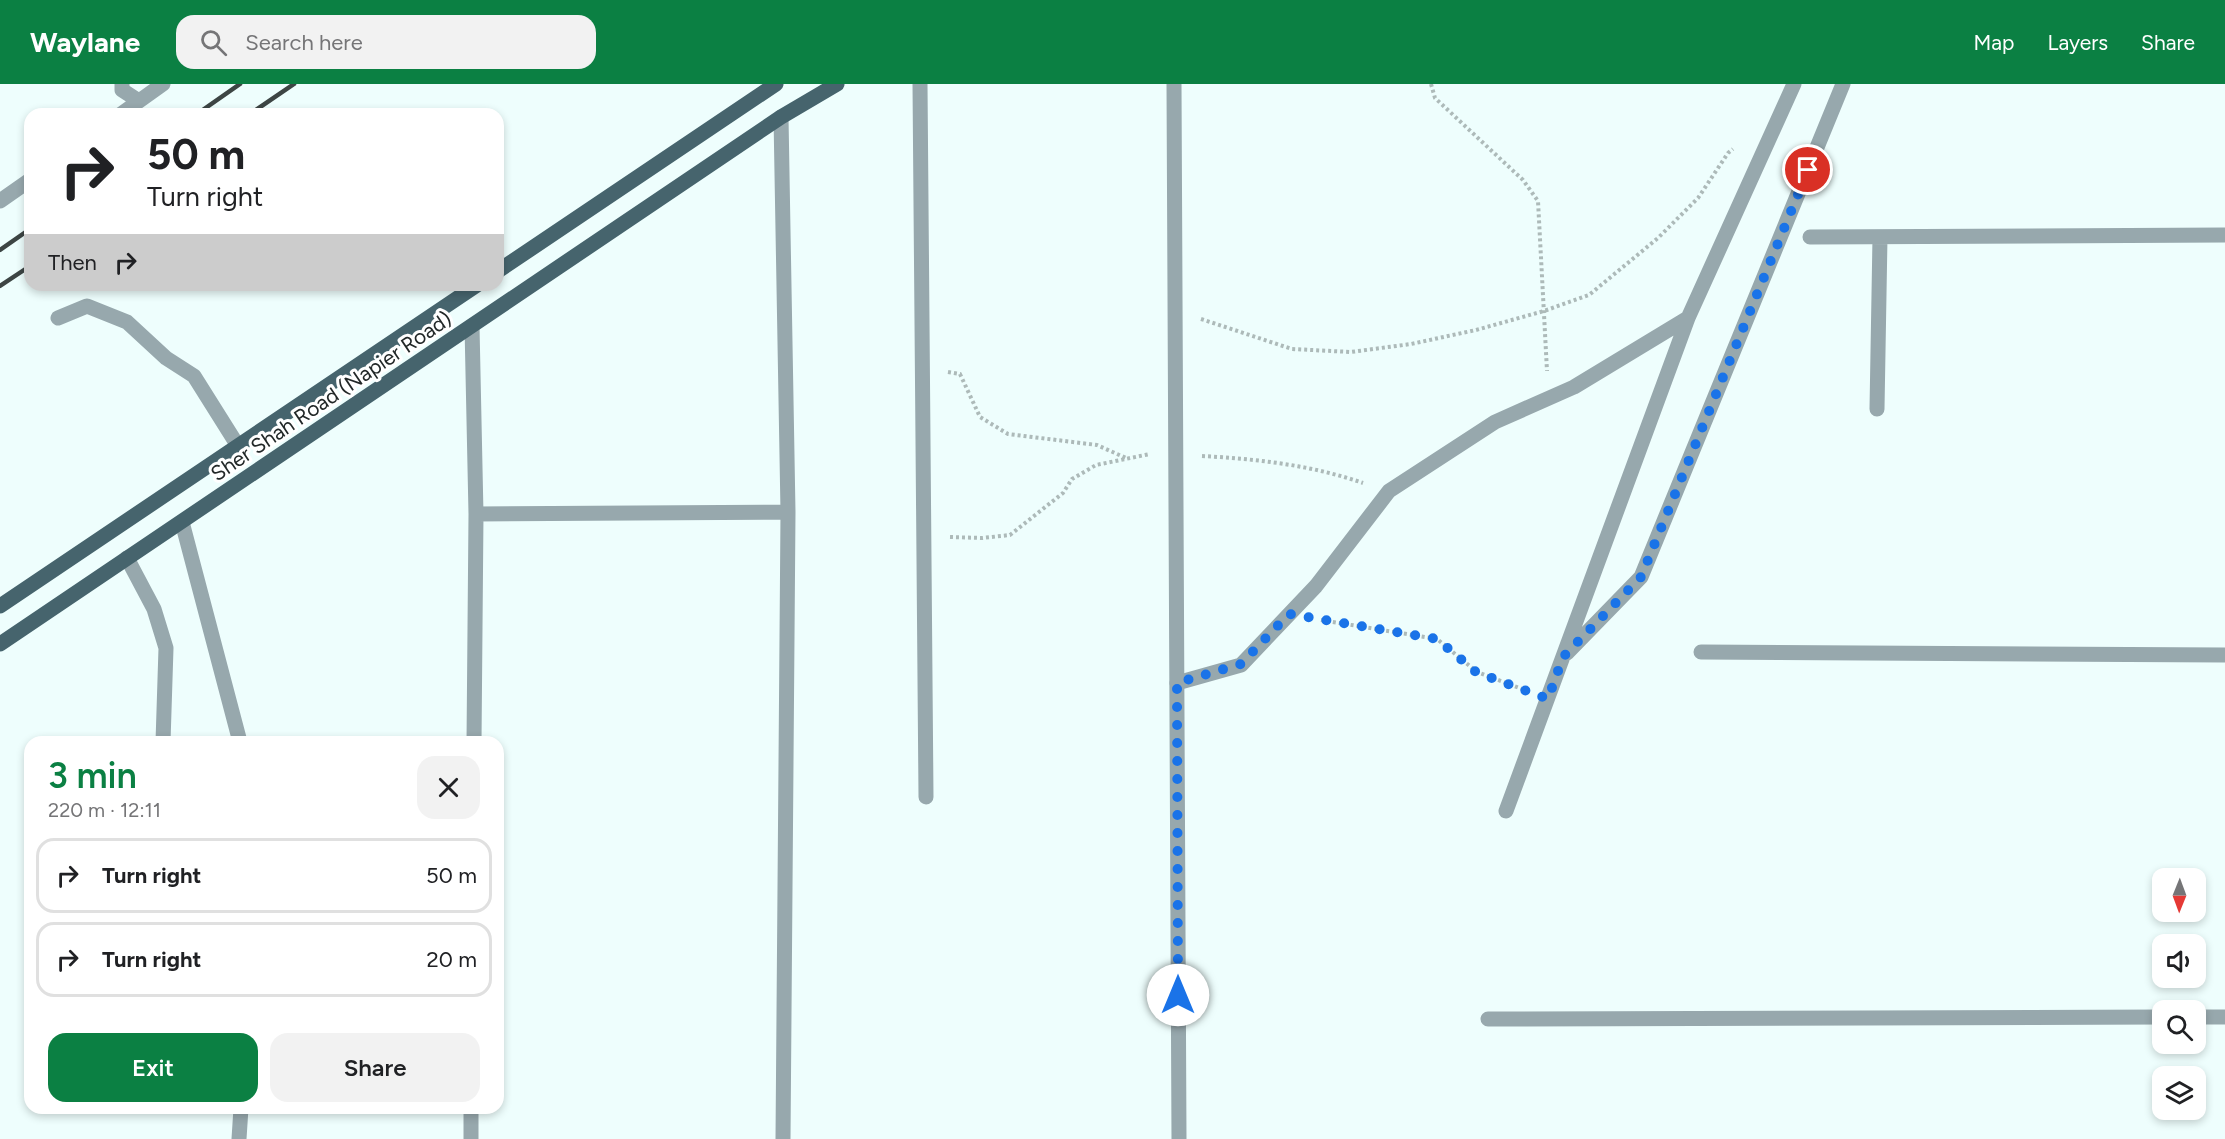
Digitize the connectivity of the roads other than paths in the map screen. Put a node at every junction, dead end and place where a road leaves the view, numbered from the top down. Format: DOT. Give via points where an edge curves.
graph roads {
  1 [pos="122,84"];
  2 [pos="164,84"];
  3 [pos="776,84"];
  4 [pos="837,84"];
  5 [pos="920,84"];
  6 [pos="1174,84"];
  7 [pos="1794,84"];
  8 [pos="1843,84"];
  9 [pos="139,101"];
  10 [pos="129,108"];
  11 [pos="781,117"];
  12 [pos="24,184"];
  13 [pos="0,201"];
  14 [pos="2225,235"];
  15 [pos="1810,237"];
  16 [pos="1880,237"];
  17 [pos="504,267"];
  18 [pos="468,291"];
  19 [pos="58,318"];
  20 [pos="1688,318"];
  21 [pos="472,326"];
  22 [pos="1877,409"];
  23 [pos="238,446"];
  24 [pos="788,512"];
  25 [pos="476,514"];
  26 [pos="182,522"];
  27 [pos="127,558"];
  28 [pos="0,606"];
  29 [pos="0,644"];
  30 [pos="1701,652"];
  31 [pos="2225,654"];
  32 [pos="1563,657"];
  33 [pos="1177,683"];
  34 [pos="163,736"];
  35 [pos="238,736"];
  36 [pos="474,736"];
  37 [pos="926,797"];
  38 [pos="1506,811"];
  39 [pos="2152,1017"];
  40 [pos="2206,1017"];
  41 [pos="2225,1017"];
  42 [pos="1488,1019"];
  43 [pos="241,1114"];
  44 [pos="471,1114"];
  45 [pos="239,1139"];
  46 [pos="471,1139"];
  47 [pos="783,1139"];
  48 [pos="1179,1139"];
  1 -- 9 [label="street" via="122,90"];
  2 -- 9 [label="street"];
  3 -- 17 [label="main road"];
  4 -- 11 [label="main road, Sher Shah Road (Napier Road)"];
  5 -- 37 [label="street"];
  6 -- 33 [label="street"];
  7 -- 20 [label="street"];
  8 -- 32 [label="street" via="1641,577"];
  9 -- 10 [label="street"];
  11 -- 21 [label="main road, Sher Shah Road (Napier Road)"];
  11 -- 24 [label="street"];
  12 -- 13 [label="street"];
  14 -- 16 [label="street"];
  15 -- 16 [label="street"];
  16 -- 22 [label="street"];
  18 -- 23 [label="main road, Sher Shah Road (Napier Road)"];
  19 -- 23 [label="street" via="87,306 127,322 166,358 194,376"];
  20 -- 32 [label="street"];
  20 -- 33 [label="street" via="1574,387 1495,422 1389,491 1316,586 1241,664"];
  21 -- 25 [label="street"];
  21 -- 26 [label="main road, Sher Shah Road (Napier Road)"];
  23 -- 28 [label="main road, Sher Shah Road (Napier Road)"];
  24 -- 25 [label="street"];
  24 -- 47 [label="street"];
  25 -- 36 [label="street"];
  26 -- 27 [label="main road, Sher Shah Road (Napier Road)"];
  26 -- 35 [label="street"];
  27 -- 29 [label="main road, Sher Shah Road (Napier Road)"];
  27 -- 34 [label="street" via="154,609 166,648"];
  30 -- 31 [label="street"];
  32 -- 38 [label="street"];
  33 -- 48 [label="street"];
  39 -- 42 [label="street"];
  40 -- 41 [label="street"];
  43 -- 45 [label="street"];
  44 -- 46 [label="street"];
}
